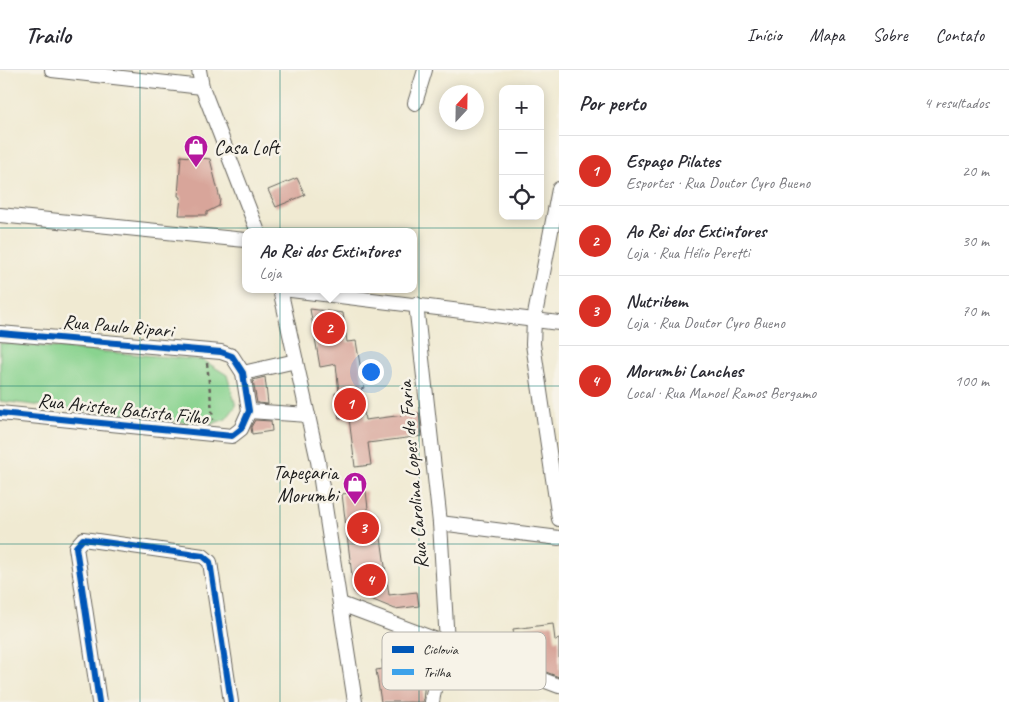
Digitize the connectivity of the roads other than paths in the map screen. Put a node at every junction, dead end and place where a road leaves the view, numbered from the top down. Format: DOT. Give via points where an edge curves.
graph roads {
  1 [pos="52,70"];
  2 [pos="198,70"];
  3 [pos="425,70"];
  4 [pos="202,87"];
  5 [pos="415,103"];
  6 [pos="559,190"];
  7 [pos="0,215"];
  8 [pos="256,228"];
  9 [pos="242,240"];
  10 [pos="283,293"];
  11 [pos="318,293"];
  12 [pos="416,304"];
  13 [pos="534,320"];
  14 [pos="559,323"];
  15 [pos="0,332"];
  16 [pos="296,361"];
  17 [pos="243,373"];
  18 [pos="248,411"];
  19 [pos="0,413"];
  20 [pos="308,415"];
  21 [pos="559,518"];
  22 [pos="440,523"];
  23 [pos="559,538"];
  24 [pos="341,604"];
  25 [pos="417,632"];
  26 [pos="446,632"];
  27 [pos="546,681"];
  28 [pos="559,686"];
  29 [pos="99,702"];
  30 [pos="232,702"];
  31 [pos="355,702"];
  1 -- 4 [label="street"];
  2 -- 4 [label="street"];
  3 -- 5 [label="street"];
  4 -- 8 [label="street"];
  6 -- 13 [label="street"];
  7 -- 9 [label="street"];
  10 -- 16 [label="street"];
  11 -- 12 [label="street"];
  12 -- 13 [label="street"];
  12 -- 22 [label="street, Rua Carolina Lopes de Faria"];
  13 -- 14 [label="street"];
  13 -- 21 [label="street" via="533,344"];
  15 -- 17 [label="street, Rua Paulo Ripari" via="206,349 232,356"];
  16 -- 17 [label="street"];
  16 -- 20 [label="street"];
  17 -- 18 [label="street"];
  18 -- 19 [label="street, Rua Aristeu Batista Filho" via="241,430 232,436"];
  18 -- 20 [label="street"];
  20 -- 24 [label="street"];
  22 -- 23 [label="street"];
  22 -- 26 [label="street, Rua Carolina Lopes de Faria"];
  24 -- 25 [label="street"];
  24 -- 31 [label="street"];
  27 -- 28 [label="street"];
  29 -- 30 [label="street" via="76,547 83,538 203,556 210,562"];
}
